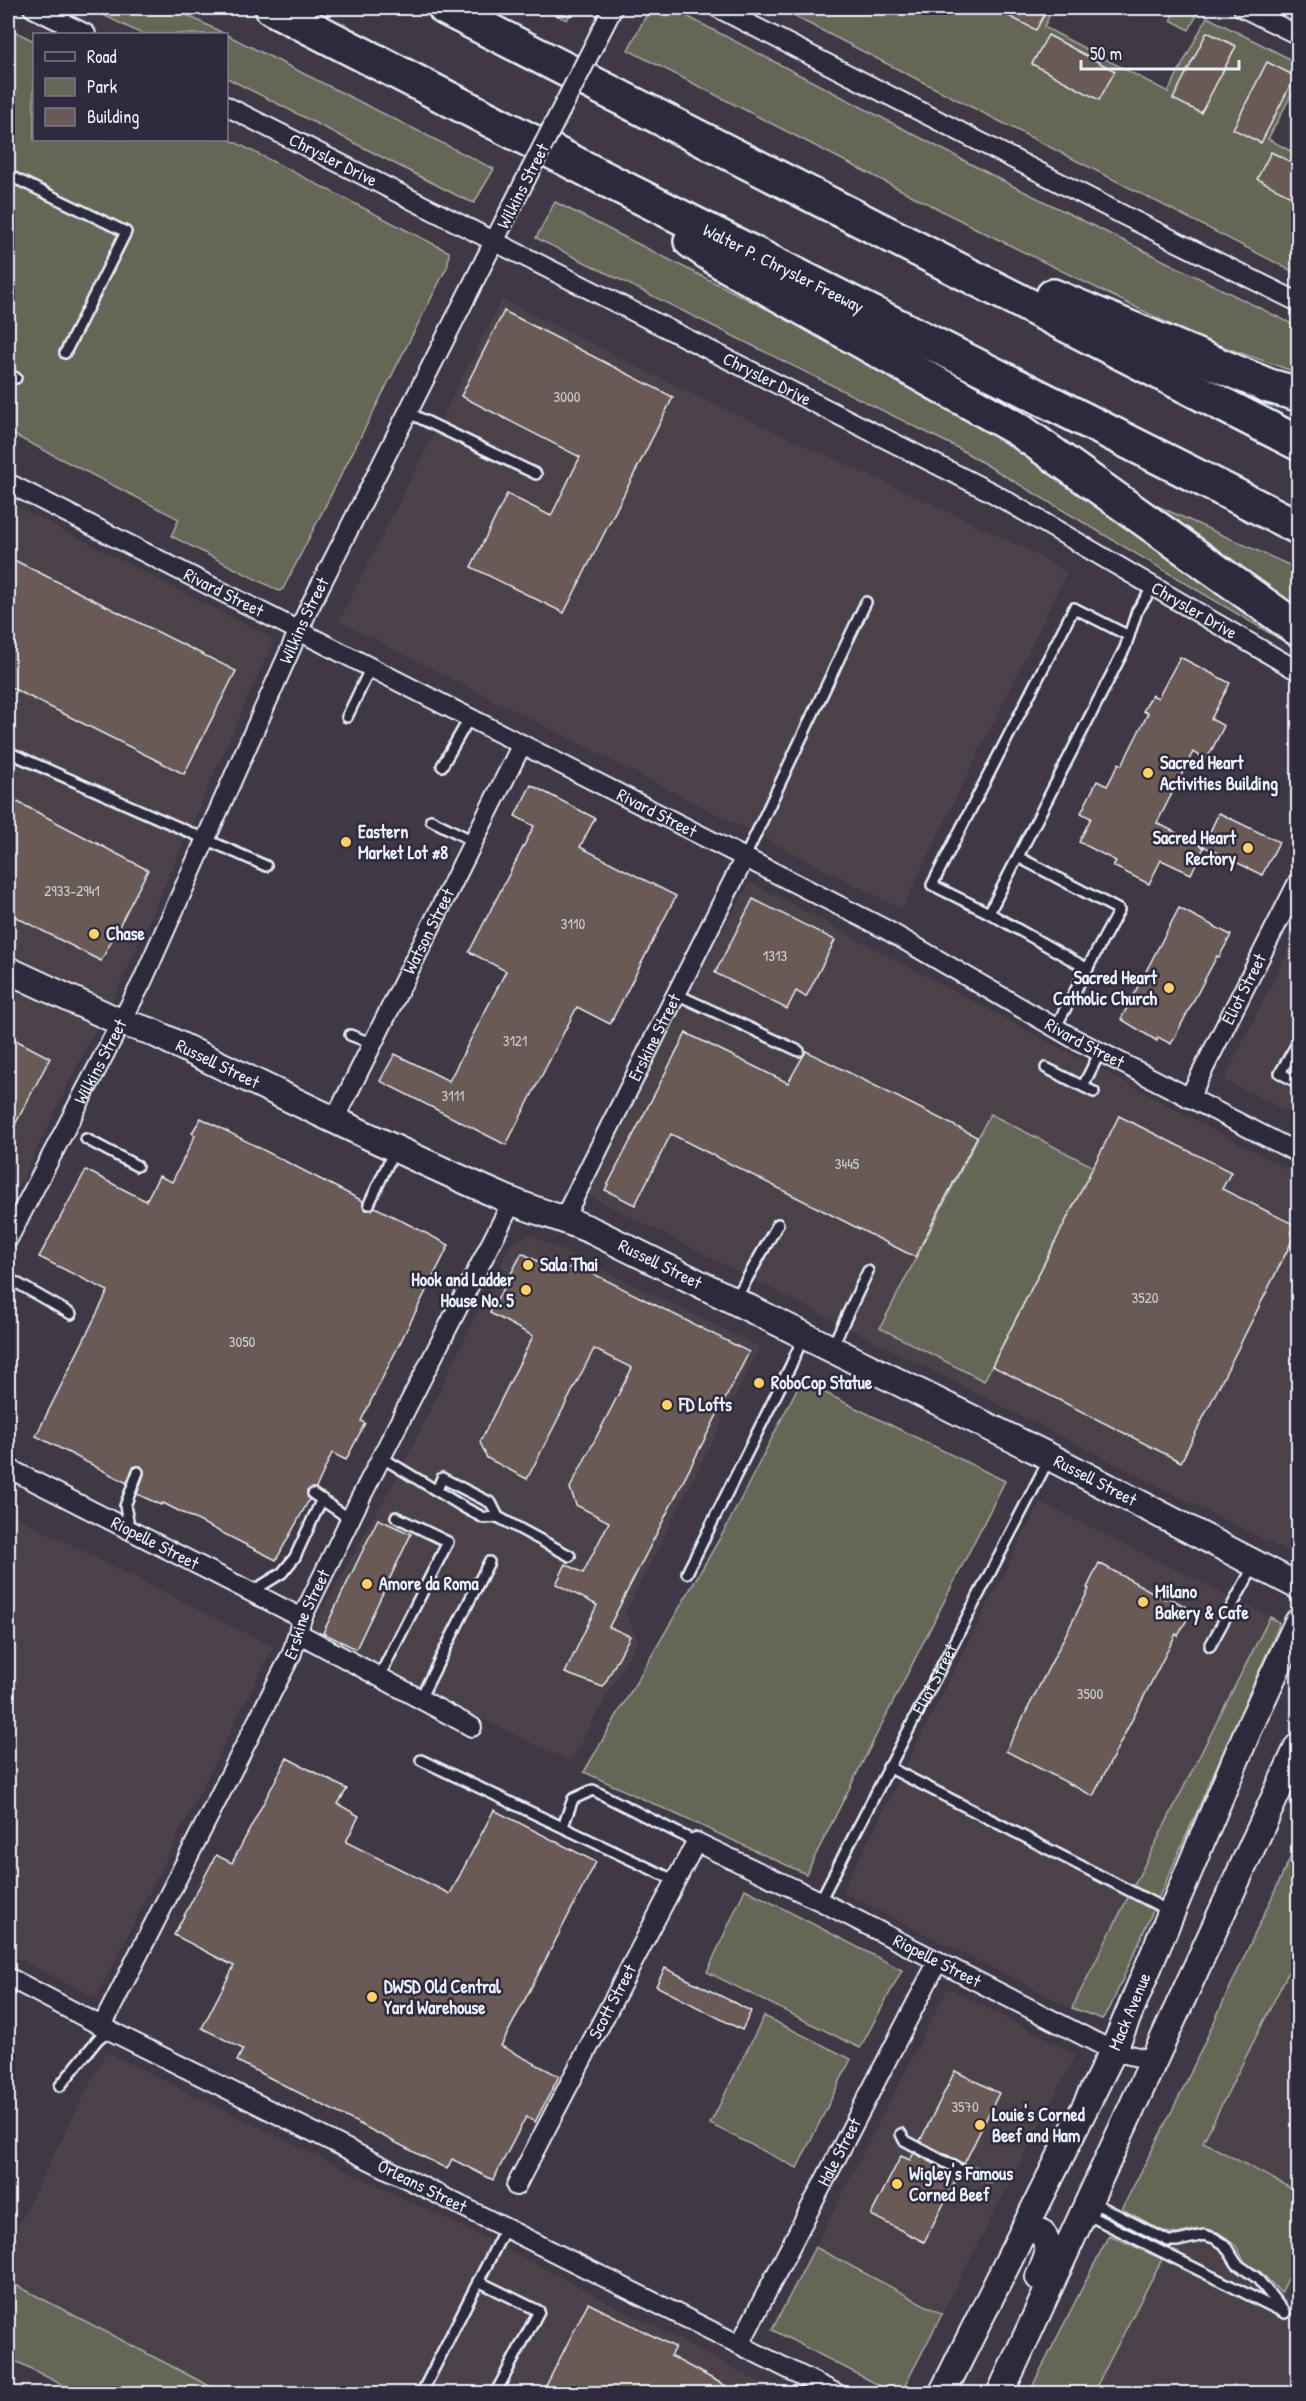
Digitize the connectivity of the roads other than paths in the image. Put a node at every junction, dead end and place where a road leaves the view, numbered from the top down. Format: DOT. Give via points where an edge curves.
graph roads {
  1 [pos="33,8"];
  2 [pos="272,8"];
  3 [pos="444,8"];
  4 [pos="613,8"];
  5 [pos="718,8"];
  6 [pos="1243,8"];
  7 [pos="84,33"];
  8 [pos="1299,35"];
  9 [pos="228,107"];
  10 [pos="8,175"];
  11 [pos="615,184"];
  12 [pos="790,185"];
  13 [pos="495,244"];
  14 [pos="1299,302"];
  15 [pos="65,353"];
  16 [pos="1299,394"];
  17 [pos="409,413"];
  18 [pos="1299,443"];
  19 [pos="536,474"];
  20 [pos="8,483"];
  21 [pos="1299,527"];
  22 [pos="1153,587"];
  23 [pos="866,602"];
  24 [pos="1299,629"];
  25 [pos="298,632"];
  26 [pos="1129,636"];
  27 [pos="371,667"];
  28 [pos="1299,671"];
  29 [pos="347,717"];
  30 [pos="470,717"];
  31 [pos="522,744"];
  32 [pos="8,752"];
  33 [pos="442,766"];
  34 [pos="431,820"];
  35 [pos="206,841"];
  36 [pos="473,841"];
  37 [pos="745,857"];
  38 [pos="1018,857"];
  39 [pos="266,866"];
  40 [pos="1299,882"];
  41 [pos="989,913"];
  42 [pos="1088,969"];
  43 [pos="8,970"];
  44 [pos="676,994"];
  45 [pos="120,1022"];
  46 [pos="1055,1028"];
  47 [pos="350,1035"];
  48 [pos="1299,1042"];
  49 [pos="371,1044"];
  50 [pos="799,1051"];
  51 [pos="1100,1052"];
  52 [pos="1046,1068"];
  53 [pos="1299,1083"];
  54 [pos="1083,1086"];
  55 [pos="1094,1092"];
  56 [pos="1189,1098"];
  57 [pos="334,1121"];
  58 [pos="86,1139"];
  59 [pos="395,1148"];
  60 [pos="1299,1153"];
  61 [pos="137,1166"];
  62 [pos="512,1202"];
  63 [pos="369,1204"];
  64 [pos="564,1218"];
  65 [pos="778,1224"];
  66 [pos="8,1239"];
  67 [pos="868,1271"];
  68 [pos="8,1278"];
  69 [pos="734,1301"];
  70 [pos="71,1314"];
  71 [pos="803,1335"];
  72 [pos="831,1349"];
  73 [pos="381,1457"];
  74 [pos="1050,1457"];
  75 [pos="8,1468"];
  76 [pos="138,1472"];
  77 [pos="437,1490"];
  78 [pos="396,1517"];
  79 [pos="498,1517"];
  80 [pos="350,1519"];
  81 [pos="130,1530"];
  82 [pos="570,1556"];
  83 [pos="489,1562"];
  84 [pos="1255,1564"];
  85 [pos="687,1573"];
  86 [pos="1299,1586"];
  87 [pos="251,1592"];
  88 [pos="1299,1622"];
  89 [pos="300,1626"];
  90 [pos="1210,1646"];
  91 [pos="1299,1654"];
  92 [pos="1276,1670"];
  93 [pos="380,1677"];
  94 [pos="420,1699"];
  95 [pos="472,1727"];
  96 [pos="1298,1751"];
  97 [pos="421,1760"];
  98 [pos="888,1767"];
  99 [pos="562,1826"];
  100 [pos="696,1842"];
  101 [pos="676,1881"];
  102 [pos="820,1901"];
  103 [pos="1171,1912"];
  104 [pos="938,1961"];
  105 [pos="8,1977"];
  106 [pos="106,2028"];
  107 [pos="1113,2051"];
  108 [pos="1155,2061"];
  109 [pos="60,2086"];
  110 [pos="901,2134"];
  111 [pos="989,2176"];
  112 [pos="516,2186"];
  113 [pos="1087,2207"];
  114 [pos="506,2227"];
  115 [pos="1025,2228"];
  116 [pos="478,2281"];
  117 [pos="740,2344"];
  118 [pos="1012,2366"];
  119 [pos="835,2393"];
  120 [pos="421,2394"];
  121 [pos="495,2394"];
  122 [pos="942,2394"];
  123 [pos="1000,2394"];
  1 -- 7 [label="street"];
  2 -- 11 [label="highway, Walter P. Chrysler Freeway"];
  3 -- 12 [label="highway"];
  4 -- 13 [label="street, Wilkins Street, bridge"];
  5 -- 14 [label="street"];
  6 -- 8 [label="street"];
  9 -- 13 [label="street, Chrysler Drive"];
  10 -- 15 [label="lane" via="126,232"];
  11 -- 21 [label="highway, Walter P. Chrysler Freeway"];
  11 -- 24 [label="highway" via="644,209 725,264 1019,430"];
  12 -- 16 [label="highway" via="1269,386"];
  12 -- 18 [label="highway"];
  13 -- 17 [label="street, Wilkins Street"];
  13 -- 22 [label="street, Chrysler Drive" via="993,493"];
  17 -- 19 [label="lane"];
  17 -- 25 [label="street, Wilkins Street"];
  20 -- 25 [label="street, Rivard Street"];
  22 -- 26 [label="lane" via="1137,611"];
  22 -- 28 [label="street, Chrysler Drive"];
  23 -- 37 [label="lane"];
  25 -- 27 [label="street, Rivard Street"];
  25 -- 35 [label="street, Wilkins Street"];
  26 -- 38 [label="lane"];
  26 -- 41 [label="lane" via="1074,608 932,885"];
  27 -- 29 [label="lane"];
  27 -- 30 [label="street, Rivard Street"];
  30 -- 31 [label="street, Rivard Street"];
  30 -- 33 [label="lane"];
  31 -- 36 [label="street, Watson Street"];
  31 -- 37 [label="street, Rivard Street"];
  32 -- 35 [label="lane"];
  34 -- 36 [label="lane"];
  35 -- 39 [label="lane"];
  35 -- 45 [label="street, Wilkins Street"];
  36 -- 49 [label="street, Watson Street"];
  37 -- 44 [label="street, Erskine Street"];
  37 -- 46 [label="street, Rivard Street" via="885,929"];
  38 -- 41 [label="lane"];
  38 -- 42 [label="lane" via="1119,910"];
  40 -- 56 [label="street, Eliot Street"];
  41 -- 42 [label="lane"];
  42 -- 46 [label="lane"];
  43 -- 45 [label="main road, Russell Street"];
  44 -- 50 [label="lane"];
  44 -- 64 [label="street, Erskine Street"];
  45 -- 57 [label="main road, Russell Street" via="150,1031"];
  45 -- 66 [label="street, Wilkins Street"];
  46 -- 51 [label="street, Rivard Street"];
  47 -- 49 [label="lane"];
  48 -- 53 [label="lane" via="1280,1073"];
  49 -- 57 [label="street, Watson Street"];
  51 -- 54 [label="lane"];
  51 -- 56 [label="street, Rivard Street"];
  52 -- 54 [label="lane"];
  54 -- 55 [label="lane"];
  56 -- 60 [label="street, Rivard Street"];
  57 -- 59 [label="main road, Russell Street"];
  58 -- 61 [label="lane"];
  59 -- 62 [label="main road, Russell Street"];
  59 -- 63 [label="lane"];
  62 -- 64 [label="main road, Russell Street"];
  62 -- 73 [label="street, Erskine Street"];
  64 -- 69 [label="main road, Russell Street"];
  65 -- 69 [label="lane"];
  67 -- 72 [label="lane"];
  68 -- 70 [label="lane"];
  69 -- 71 [label="main road, Russell Street"];
  71 -- 72 [label="main road, Russell Street"];
  71 -- 85 [label="lane"];
  72 -- 74 [label="main road, Russell Street"];
  73 -- 77 [label="lane"];
  73 -- 80 [label="street, Erskine Street"];
  74 -- 84 [label="main road, Russell Street"];
  74 -- 98 [label="lane, Eliot Street"];
  75 -- 81 [label="street, Riopelle Street"];
  76 -- 81 [label="lane" via="125,1506"];
  77 -- 79 [label="lane" via="484,1518"];
  77 -- 79 [label="lane" via="442,1478 491,1503"];
  78 -- 93 [label="lane" via="448,1542"];
  79 -- 82 [label="lane"];
  80 -- 87 [label="lane" via="317,1496 295,1557 282,1573"];
  80 -- 89 [label="street, Erskine Street"];
  81 -- 87 [label="street, Riopelle Street"];
  83 -- 94 [label="lane"];
  84 -- 86 [label="main road, Russell Street"];
  84 -- 90 [label="lane"];
  87 -- 89 [label="street, Riopelle Street"];
  88 -- 92 [label="main road, Mack Avenue"];
  89 -- 93 [label="street, Riopelle Street"];
  89 -- 106 [label="street, Erskine Street" via="292,1653"];
  91 -- 92 [label="main road"];
  92 -- 103 [label="main road, Mack Avenue"];
  93 -- 94 [label="street, Riopelle Street"];
  94 -- 95 [label="street, Riopelle Street"];
  96 -- 108 [label="main road"];
  97 -- 99 [label="lane"];
  98 -- 102 [label="lane, Eliot Street"];
  98 -- 103 [label="lane"];
  99 -- 100 [label="lane" via="573,1800 593,1790"];
  99 -- 101 [label="lane"];
  100 -- 101 [label="street, Scott Street"];
  100 -- 102 [label="street, Riopelle Street"];
  101 -- 112 [label="street, Scott Street"];
  102 -- 104 [label="street, Riopelle Street"];
  103 -- 107 [label="main road, Mack Avenue"];
  104 -- 107 [label="street, Riopelle Street"];
  104 -- 117 [label="street, Hale Street"];
  105 -- 106 [label="street, Orleans Street"];
  106 -- 109 [label="lane"];
  106 -- 114 [label="street, Orleans Street"];
  107 -- 108 [label="street, Riopelle Street"];
  107 -- 115 [label="main road, Mack Avenue"];
  108 -- 113 [label="main road"];
  110 -- 111 [label="lane" via="904,2140 960,2170"];
  113 -- 113 [label="lane" via="1168,2241 1204,2235 1214,2238 1224,2244 1237,2264 1257,2278 1285,2313"];
  113 -- 118 [label="main road"];
  114 -- 116 [label="lane"];
  114 -- 117 [label="street, Orleans Street"];
  115 -- 118 [label="main road" via="1041,2232 1050,2252 1030,2297"];
  115 -- 122 [label="main road, Mack Avenue"];
  116 -- 120 [label="lane"];
  116 -- 121 [label="lane" via="539,2311"];
  117 -- 119 [label="street, Orleans Street"];
  118 -- 123 [label="main road"];
}
